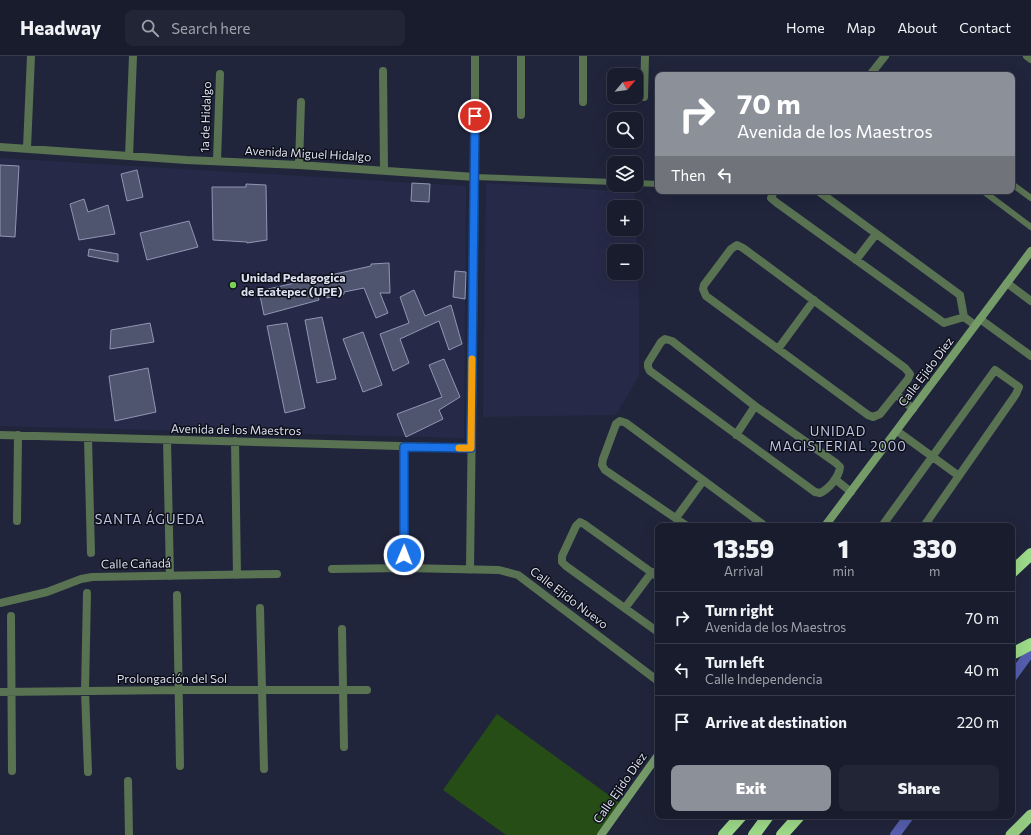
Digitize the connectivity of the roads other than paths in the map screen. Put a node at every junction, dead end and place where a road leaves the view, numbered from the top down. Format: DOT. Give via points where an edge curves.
graph roads {
  1 [pos="31,56"];
  2 [pos="133,56"];
  3 [pos="474,56"];
  4 [pos="521,56"];
  5 [pos="583,56"];
  6 [pos="644,56"];
  7 [pos="885,56"];
  8 [pos="1027,56"];
  9 [pos="1031,59"];
  10 [pos="382,71"];
  11 [pos="872,72"];
  12 [pos="220,74"];
  13 [pos="644,97"];
  14 [pos="301,102"];
  15 [pos="583,102"];
  16 [pos="521,115"];
  17 [pos="0,147"];
  18 [pos="27,148"];
  19 [pos="129,156"];
  20 [pos="217,161"];
  21 [pos="300,165"];
  22 [pos="384,170"];
  23 [pos="475,177"];
  24 [pos="607,182"];
  25 [pos="643,183"];
  26 [pos="655,184"];
  27 [pos="1015,186"];
  28 [pos="773,194"];
  29 [pos="822,194"];
  30 [pos="987,194"];
  31 [pos="1031,198"];
  32 [pos="1030,224"];
  33 [pos="876,234"];
  34 [pos="1031,251"];
  35 [pos="856,260"];
  36 [pos="1007,283"];
  37 [pos="814,300"];
  38 [pos="1031,301"];
  39 [pos="964,317"];
  40 [pos="978,322"];
  41 [pos="778,348"];
  42 [pos="1031,356"];
  43 [pos="896,395"];
  44 [pos="756,406"];
  45 [pos="913,409"];
  46 [pos="897,430"];
  47 [pos="736,434"];
  48 [pos="0,435"];
  49 [pos="18,436"];
  50 [pos="88,438"];
  51 [pos="166,440"];
  52 [pos="235,441"];
  53 [pos="404,447"];
  54 [pos="471,448"];
  55 [pos="931,456"];
  56 [pos="959,476"];
  57 [pos="835,479"];
  58 [pos="703,481"];
  59 [pos="851,492"];
  60 [pos="676,518"];
  61 [pos="17,521"];
  62 [pos="683,523"];
  63 [pos="761,523"];
  64 [pos="827,523"];
  65 [pos="884,523"];
  66 [pos="926,523"];
  67 [pos="91,553"];
  68 [pos="1031,554"];
  69 [pos="404,568"];
  70 [pos="332,569"];
  71 [pos="1015,569"];
  72 [pos="470,570"];
  73 [pos="277,574"];
  74 [pos="655,574"];
  75 [pos="237,575"];
  76 [pos="170,576"];
  77 [pos="87,593"];
  78 [pos="178,595"];
  79 [pos="0,603"];
  80 [pos="260,608"];
  81 [pos="625,608"];
  82 [pos="11,616"];
  83 [pos="342,629"];
  84 [pos="655,630"];
  85 [pos="1031,644"];
  86 [pos="1015,652"];
  87 [pos="655,678"];
  88 [pos="179,690"];
  89 [pos="367,690"];
  90 [pos="85,691"];
  91 [pos="262,691"];
  92 [pos="343,691"];
  93 [pos="0,692"];
  94 [pos="11,692"];
  95 [pos="344,747"];
  96 [pos="655,759"];
  97 [pos="180,766"];
  98 [pos="264,769"];
  99 [pos="12,771"];
  100 [pos="88,772"];
  101 [pos="128,781"];
  102 [pos="1031,815"];
  103 [pos="738,819"];
  104 [pos="766,819"];
  105 [pos="795,819"];
  106 [pos="129,835"];
  107 [pos="601,835"];
  108 [pos="724,835"];
  109 [pos="754,835"];
  110 [pos="782,835"];
  111 [pos="1011,835"];
  1 -- 18 [label="street"];
  2 -- 19 [label="street"];
  3 -- 23 [label="street"];
  4 -- 16 [label="street"];
  5 -- 15 [label="street"];
  6 -- 13 [label="street"];
  7 -- 11 [label="street"];
  8 -- 9 [label="street"];
  10 -- 22 [label="street"];
  12 -- 20 [label="street, 1a de Hidalgo"];
  14 -- 21 [label="street"];
  17 -- 18 [label="street, Avenida Miguel Hidalgo"];
  18 -- 19 [label="street, Avenida Miguel Hidalgo"];
  19 -- 20 [label="street, Avenida Miguel Hidalgo"];
  20 -- 21 [label="street, Avenida Miguel Hidalgo"];
  21 -- 22 [label="street, Avenida Miguel Hidalgo"];
  22 -- 23 [label="street, Avenida Miguel Hidalgo"];
  23 -- 24 [label="lane, Avenida Miguel Hidalgo"];
  23 -- 54 [label="street"];
  25 -- 26 [label="lane"];
  27 -- 31 [label="lane"];
  28 -- 35 [label="street" via="771,198"];
  29 -- 33 [label="street"];
  30 -- 32 [label="lane"];
  33 -- 35 [label="street"];
  33 -- 39 [label="street" via="960,295"];
  34 -- 36 [label="main road, Calle Ejido Diez"];
  35 -- 39 [label="street" via="944,323"];
  36 -- 38 [label="street"];
  36 -- 40 [label="main road, Calle Ejido Diez"];
  37 -- 41 [label="street"];
  37 -- 41 [label="street" via="743,248 737,245 731,249 703,290 706,296"];
  37 -- 43 [label="street" via="905,368 910,374"];
  39 -- 40 [label="street"];
  40 -- 42 [label="street"];
  40 -- 45 [label="main road, Calle Ejido Diez"];
  41 -- 43 [label="street" via="868,415 874,417 880,414"];
  43 -- 45 [label="street"];
  44 -- 47 [label="street"];
  44 -- 47 [label="street" via="672,341 665,339 660,342 648,363 650,371"];
  44 -- 57 [label="street" via="836,463 840,467 840,472"];
  45 -- 46 [label="main road, Calle Ejido Diez"];
  46 -- 55 [label="street"];
  46 -- 59 [label="main road, Calle Ejido Diez"];
  47 -- 57 [label="street" via="815,492 826,490"];
  48 -- 49 [label="street, Avenida de los Maestros"];
  49 -- 50 [label="street, Avenida de los Maestros"];
  49 -- 61 [label="street"];
  50 -- 51 [label="street, Avenida de los Maestros"];
  50 -- 67 [label="street"];
  51 -- 52 [label="street, Avenida de los Maestros"];
  51 -- 76 [label="street"];
  52 -- 53 [label="street, Avenida de los Maestros"];
  52 -- 75 [label="street"];
  53 -- 54 [label="street, Avenida de los Maestros"];
  53 -- 69 [label="street"];
  54 -- 72 [label="street"];
  55 -- 56 [label="street"];
  55 -- 56 [label="street" via="995,370 1019,387"];
  55 -- 65 [label="street"];
  56 -- 66 [label="street"];
  57 -- 59 [label="street"];
  58 -- 60 [label="street"];
  58 -- 60 [label="street" via="626,423 620,421 616,424 602,459 605,470"];
  58 -- 63 [label="street"];
  59 -- 64 [label="main road, Calle Ejido Diez"];
  60 -- 62 [label="street"];
  68 -- 71 [label="highway"];
  69 -- 70 [label="street, Calle Ejido Nuevo"];
  69 -- 72 [label="street, Calle Ejido Nuevo"];
  72 -- 87 [label="street, Calle Ejido Nuevo" via="499,570 518,575"];
  73 -- 75 [label="street, Calle Cañadá"];
  74 -- 81 [label="street"];
  74 -- 81 [label="street" via="584,524 580,522 576,526 562,556 562,562"];
  75 -- 76 [label="street, Calle Cañadá"];
  76 -- 79 [label="street, Calle Cañadá" via="86,578 47,592"];
  77 -- 90 [label="street"];
  78 -- 88 [label="street"];
  80 -- 91 [label="street"];
  81 -- 84 [label="street"];
  82 -- 94 [label="street"];
  83 -- 92 [label="street"];
  85 -- 86 [label="highway"];
  88 -- 90 [label="street, Prolongación del Sol"];
  88 -- 91 [label="street, Prolongación del Sol"];
  88 -- 97 [label="street"];
  89 -- 92 [label="street, Prolongación del Sol"];
  90 -- 94 [label="street, Prolongación del Sol"];
  90 -- 100 [label="street"];
  91 -- 92 [label="street, Prolongación del Sol"];
  91 -- 98 [label="street"];
  92 -- 95 [label="street"];
  93 -- 94 [label="street, Prolongación del Sol"];
  94 -- 99 [label="street"];
  96 -- 107 [label="main road, Calle Ejido Diez"];
  101 -- 106 [label="street"];
  102 -- 111 [label="highway"];
  103 -- 108 [label="highway"];
  104 -- 109 [label="highway"];
  105 -- 110 [label="highway"];
}
